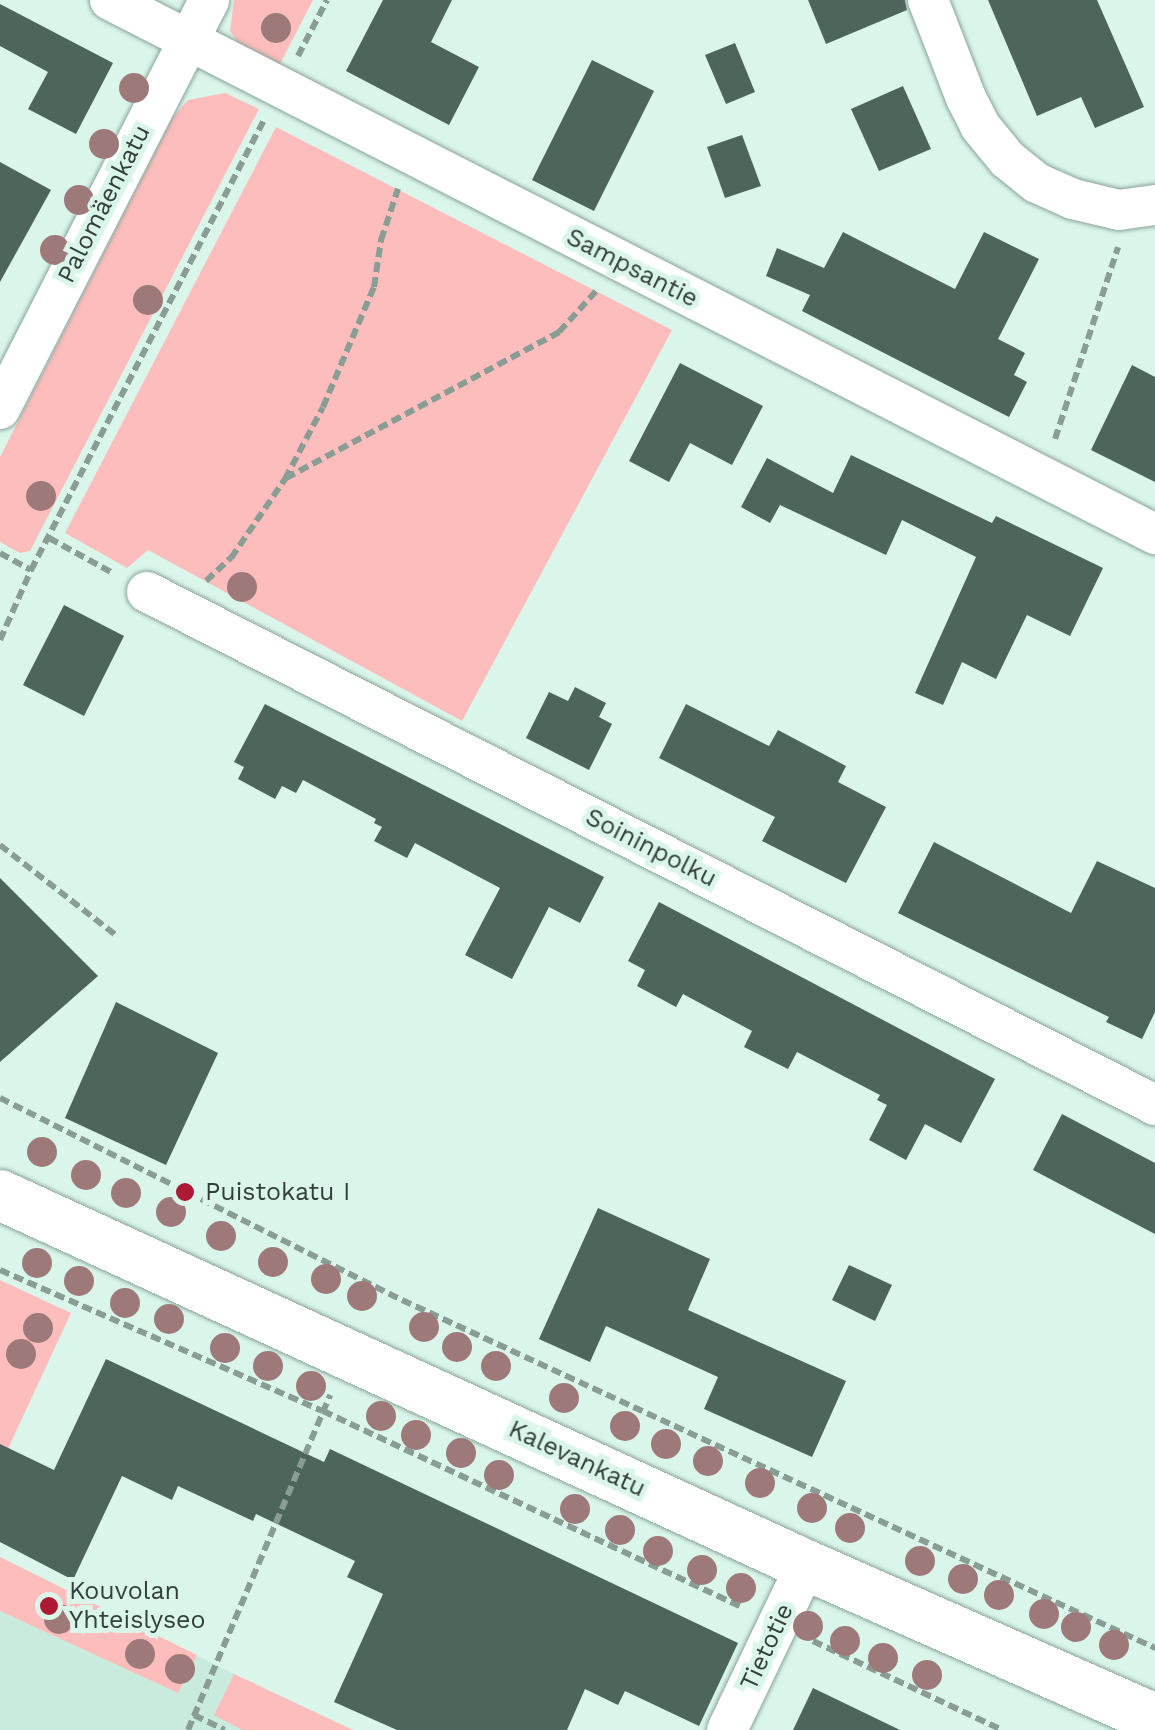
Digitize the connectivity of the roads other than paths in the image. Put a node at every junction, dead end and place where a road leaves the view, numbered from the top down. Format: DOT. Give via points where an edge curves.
graph roads {
  1 [pos="110,0"];
  2 [pos="208,0"];
  3 [pos="928,0"];
  4 [pos="187,42"];
  5 [pos="1137,208"];
  6 [pos="0,409"];
  7 [pos="1155,534"];
  8 [pos="162,600"];
  9 [pos="1155,1105"];
  10 [pos="0,1196"];
  11 [pos="806,1565"];
  12 [pos="1155,1719"];
  13 [pos="728,1730"];
  1 -- 4 [label="street, Sampsantie"];
  2 -- 4 [label="street, Palomäenkatu"];
  3 -- 5 [label="street" via="973,112 1006,159 1072,199"];
  4 -- 6 [label="street, Palomäenkatu"];
  4 -- 7 [label="street, Sampsantie"];
  8 -- 9 [label="street, Soininpolku"];
  10 -- 11 [label="main road, Kalevankatu"];
  11 -- 12 [label="main road, Kalevankatu"];
  11 -- 13 [label="street, Tietotie"];
}
